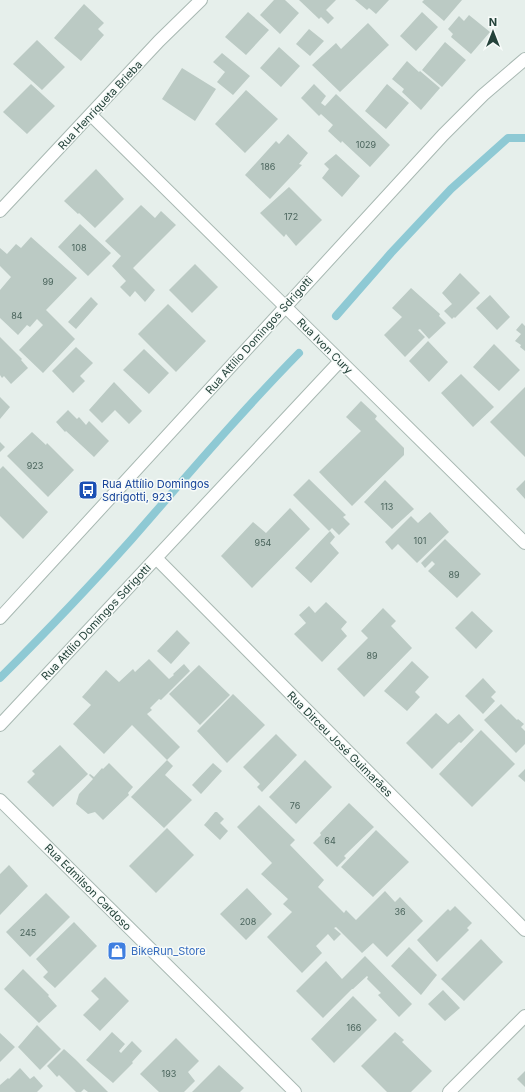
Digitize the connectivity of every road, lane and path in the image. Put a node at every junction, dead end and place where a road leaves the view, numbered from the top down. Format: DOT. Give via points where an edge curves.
graph roads {
  1 [pos="201,0"];
  2 [pos="525,60"];
  3 [pos="91,115"];
  4 [pos="0,211"];
  5 [pos="285,306"];
  6 [pos="340,361"];
  7 [pos="525,543"];
  8 [pos="156,558"];
  9 [pos="0,618"];
  10 [pos="0,725"];
  11 [pos="0,800"];
  12 [pos="525,930"];
  13 [pos="525,1016"];
  14 [pos="295,1092"];
  15 [pos="449,1092"];
  1 -- 3 [label="street, Rua Henriqueta Brieba" via="159,41"];
  2 -- 5 [label="street, Rua Attílio Domingos Sdrigotti" via="483,95 443,135"];
  3 -- 4 [label="street, Rua Henriqueta Brieba"];
  3 -- 5 [label="street, Rua Ivon Cury"];
  5 -- 6 [label="street, Rua Ivon Cury"];
  5 -- 9 [label="street, Rua Attílio Domingos Sdrigotti"];
  6 -- 7 [label="street, Rua Ivon Cury"];
  6 -- 8 [label="street, Rua Attílio Domingos Sdrigotti"];
  8 -- 10 [label="street, Rua Attílio Domingos Sdrigotti"];
  8 -- 12 [label="street, Rua Dirceu José Guimarães"];
  11 -- 14 [label="street, Rua Edmilson Cardoso"];
  13 -- 15 [label="street"];
}
